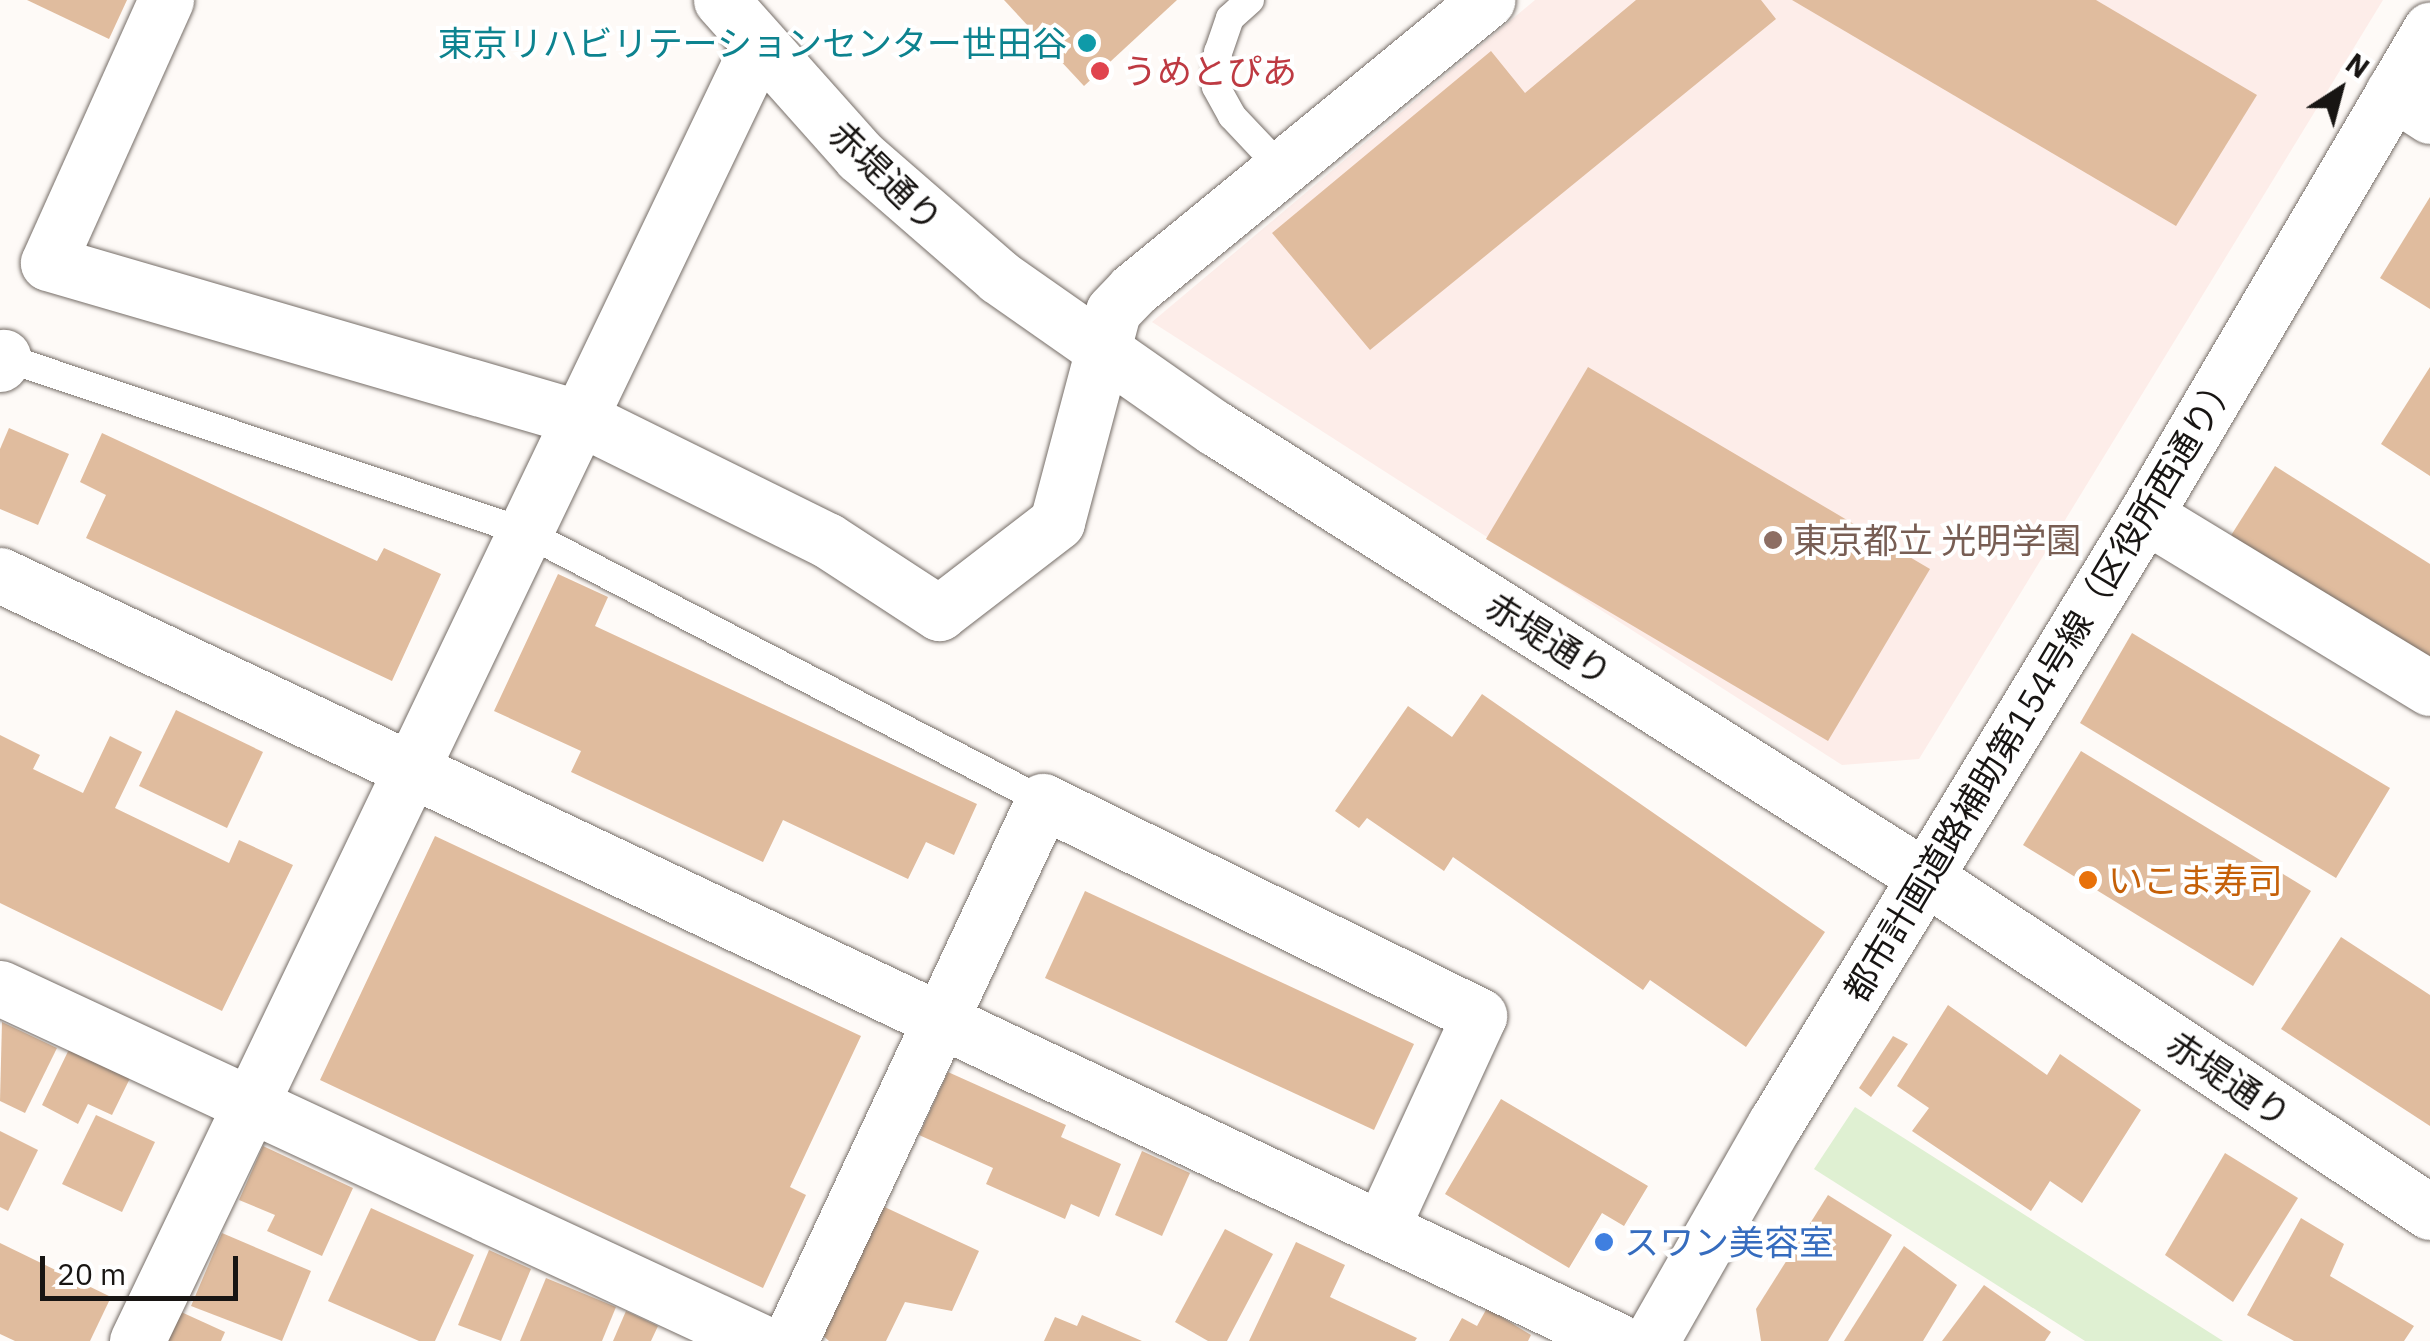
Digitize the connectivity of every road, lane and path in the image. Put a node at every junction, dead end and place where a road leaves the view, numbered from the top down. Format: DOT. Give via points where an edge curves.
graph roads {
  1 [pos="166,0"];
  2 [pos="721,0"];
  3 [pos="1250,0"];
  4 [pos="1487,0"];
  5 [pos="2430,30"];
  6 [pos="758,46"];
  7 [pos="2412,104"];
  8 [pos="1280,168"];
  9 [pos="1105,352"];
  10 [pos="2,360"];
  11 [pos="580,418"];
  12 [pos="2145,515"];
  13 [pos="525,532"];
  14 [pos="0,575"];
  15 [pos="2430,688"];
  16 [pos="411,770"];
  17 [pos="1042,801"];
  18 [pos="1926,877"];
  19 [pos="0,988"];
  20 [pos="940,1020"];
  21 [pos="250,1105"];
  22 [pos="2430,1212"];
  23 [pos="1380,1228"];
  24 [pos="137,1341"];
  25 [pos="759,1341"];
  26 [pos="790,1341"];
  27 [pos="1618,1341"];
  28 [pos="1651,1341"];
  1 -- 11 [label="street" via="48,263"];
  2 -- 6 [label="street, 赤堤通り"];
  3 -- 8 [label="lane" via="1230,18 1216,87 1232,116"];
  4 -- 8 [label="street"];
  5 -- 7 [label="street, 都市計画道路補助第154号線（区役所西通り）"];
  6 -- 9 [label="street, 赤堤通り" via="929,220"];
  6 -- 11 [label="street"];
  7 -- 12 [label="street, 都市計画道路補助第154号線（区役所西通り）"];
  8 -- 9 [label="street" via="1133,290 1113,312"];
  9 -- 11 [label="street" via="1058,522 939,613 827,540"];
  9 -- 18 [label="street, 赤堤通り"];
  10 -- 13 [label="lane"];
  11 -- 13 [label="street"];
  12 -- 15 [label="street"];
  12 -- 18 [label="street, 都市計画道路補助第154号線（区役所西通り）"];
  13 -- 16 [label="street"];
  13 -- 17 [label="lane"];
  14 -- 16 [label="street"];
  16 -- 20 [label="street"];
  16 -- 21 [label="street"];
  17 -- 20 [label="street"];
  17 -- 23 [label="street" via="1479,1016"];
  18 -- 22 [label="street, 赤堤通り"];
  18 -- 28 [label="street, 都市計画道路補助第154号線（区役所西通り）"];
  19 -- 21 [label="street"];
  20 -- 23 [label="street"];
  20 -- 26 [label="street"];
  21 -- 24 [label="street"];
  21 -- 25 [label="street"];
  23 -- 27 [label="street"];
}
